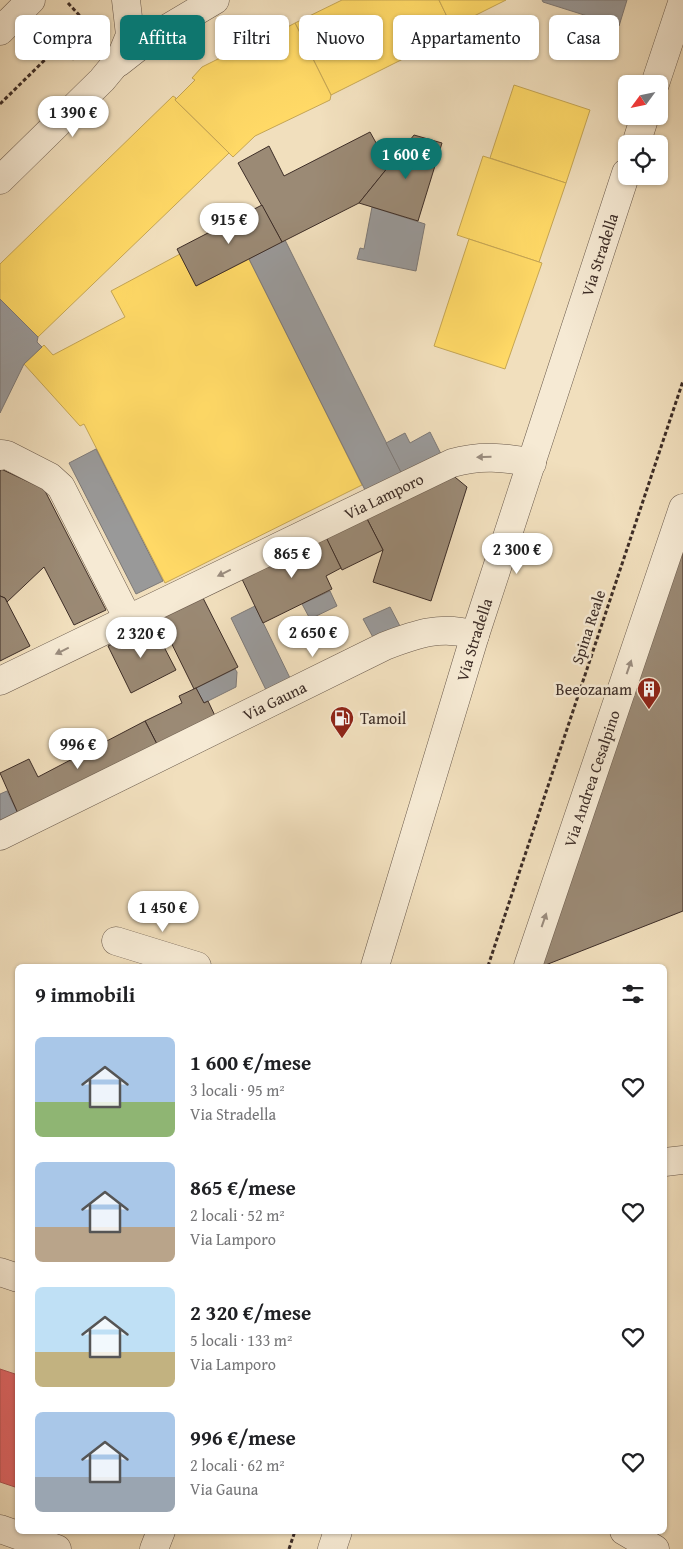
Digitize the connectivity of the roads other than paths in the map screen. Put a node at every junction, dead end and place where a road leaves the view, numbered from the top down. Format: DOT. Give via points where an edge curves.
graph roads {
  1 [pos="31,0"];
  2 [pos="215,0"];
  3 [pos="682,0"];
  4 [pos="125,4"];
  5 [pos="0,31"];
  6 [pos="114,65"];
  7 [pos="658,75"];
  8 [pos="0,180"];
  9 [pos="622,185"];
  10 [pos="0,456"];
  11 [pos="532,463"];
  12 [pos="683,508"];
  13 [pos="128,619"];
  14 [pos="475,635"];
  15 [pos="0,681"];
  16 [pos="0,836"];
  17 [pos="116,941"];
  18 [pos="191,964"];
  19 [pos="376,964"];
  20 [pos="529,964"];
  21 [pos="683,1160"];
  22 [pos="667,1162"];
  23 [pos="0,1272"];
  24 [pos="15,1277"];
  25 [pos="0,1529"];
  26 [pos="160,1534"];
  27 [pos="337,1534"];
  28 [pos="629,1534"];
  29 [pos="57,1549"];
  30 [pos="154,1549"];
  31 [pos="332,1549"];
  32 [pos="655,1549"];
  1 -- 5 [label="street"];
  2 -- 6 [label="street"];
  3 -- 7 [label="street"];
  4 -- 6 [label="street" via="130,36"];
  6 -- 8 [label="street"];
  9 -- 11 [label="street, Via Stradella"];
  10 -- 13 [label="street" via="7,455 50,477 61,487"];
  11 -- 13 [label="street, Via Lamporo, one-way" via="496,457 477,457 452,463"];
  11 -- 14 [label="street, Via Stradella"];
  20 -- 12 [label="street, Via Andrea Cesalpino, one-way"];
  13 -- 15 [label="street, Via Lamporo, one-way"];
  14 -- 16 [label="street, Via Gauna" via="458,630 439,630 385,646"];
  14 -- 19 [label="street, Via Stradella"];
  17 -- 18 [label="street"];
  21 -- 22 [label="street"];
  23 -- 24 [label="street"];
  25 -- 29 [label="street"];
  26 -- 30 [label="street"];
  27 -- 31 [label="street"];
  28 -- 32 [label="street"];
}
